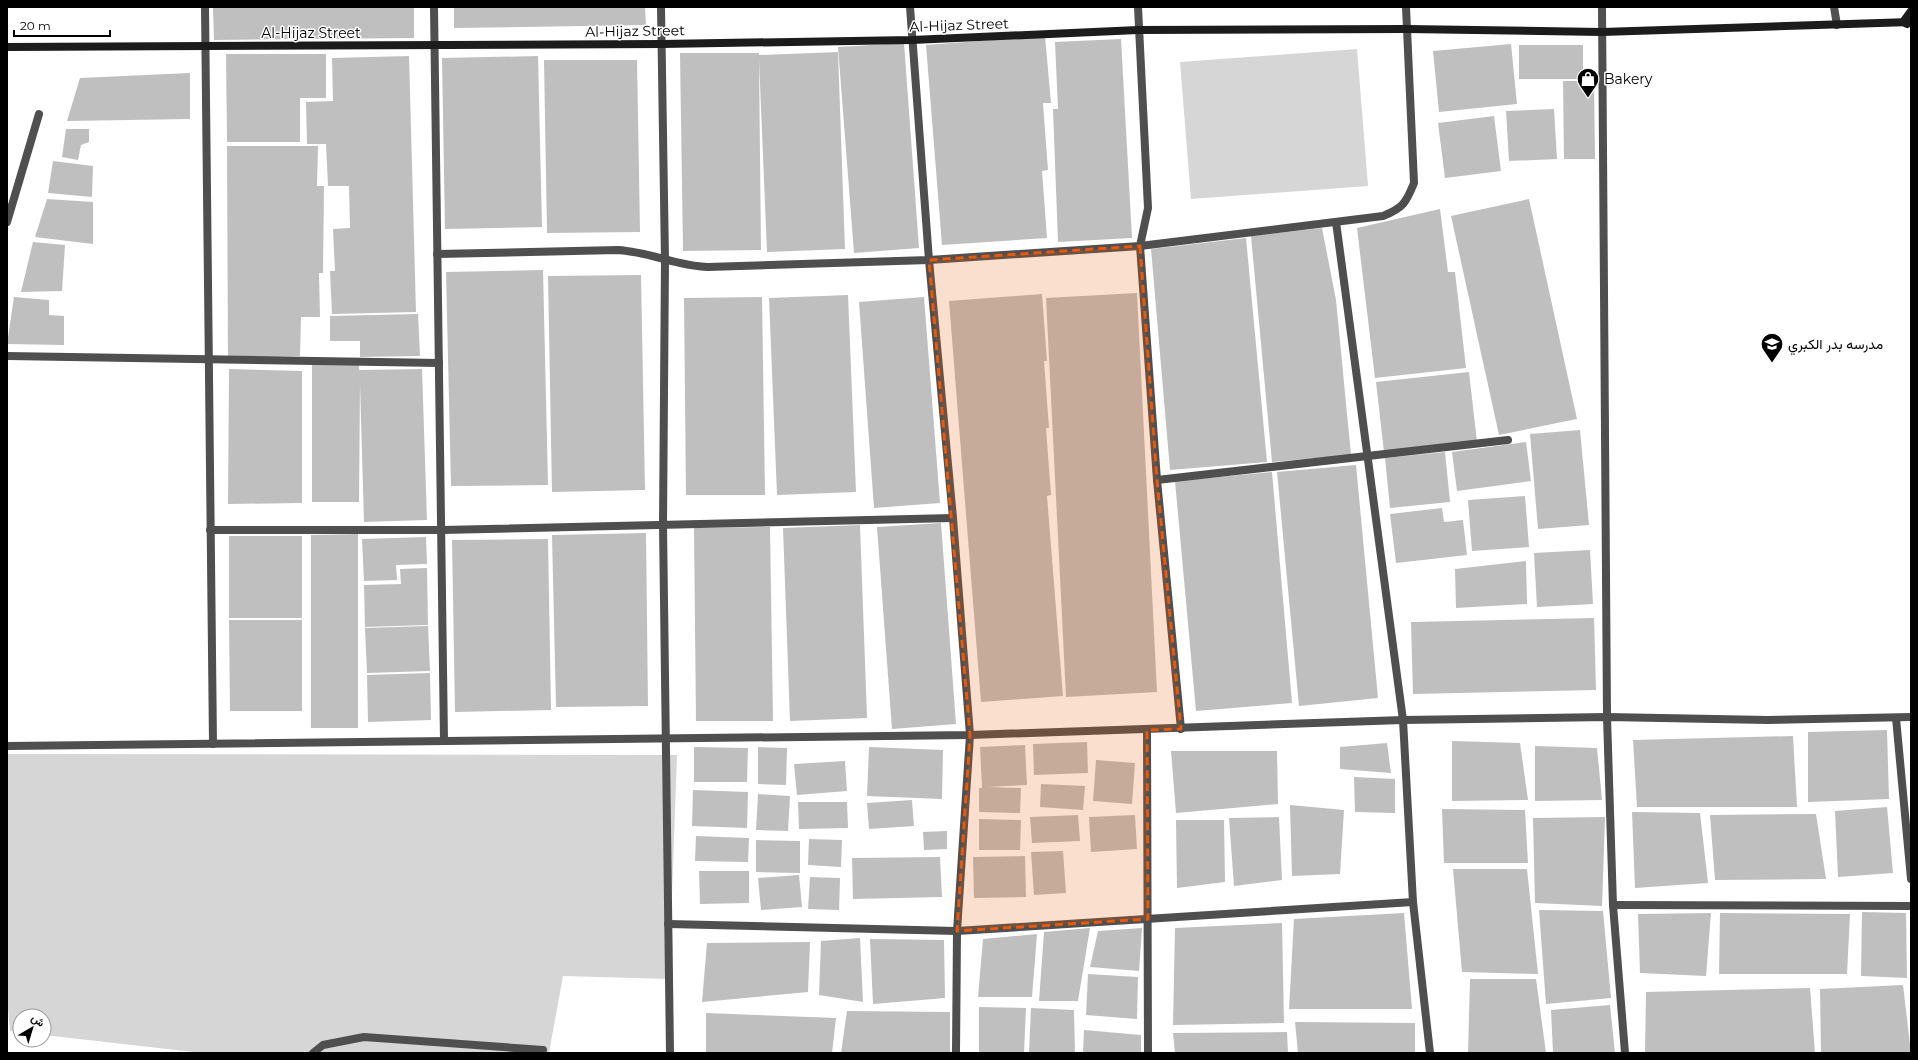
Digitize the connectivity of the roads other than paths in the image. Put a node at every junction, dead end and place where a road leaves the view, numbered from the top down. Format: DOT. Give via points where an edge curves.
graph roads {
  1 [pos="205,7"];
  2 [pos="434,7"];
  3 [pos="661,7"];
  4 [pos="910,7"];
  5 [pos="1138,7"];
  6 [pos="1406,7"];
  7 [pos="1602,7"];
  8 [pos="1834,7"];
  9 [pos="1911,11"];
  10 [pos="1908,23"];
  11 [pos="1838,25"];
  12 [pos="1408,29"];
  13 [pos="1138,30"];
  14 [pos="1602,32"];
  15 [pos="912,40"];
  16 [pos="662,44"];
  17 [pos="434,45"];
  18 [pos="7,47"];
  19 [pos="207,47"];
  20 [pos="39,114"];
  21 [pos="7,222"];
  22 [pos="1336,222"];
  23 [pos="1140,246"];
  24 [pos="437,254"];
  25 [pos="665,260"];
  26 [pos="929,260"];
  27 [pos="7,356"];
  28 [pos="210,360"];
  29 [pos="439,363"];
  30 [pos="1508,440"];
  31 [pos="1367,456"];
  32 [pos="1157,480"];
  33 [pos="953,518"];
  34 [pos="663,525"];
  35 [pos="210,530"];
  36 [pos="442,530"];
  37 [pos="1608,717"];
  38 [pos="1911,717"];
  39 [pos="1896,718"];
  40 [pos="1403,720"];
  41 [pos="1181,729"];
  42 [pos="1147,730"];
  43 [pos="970,735"];
  44 [pos="665,738"];
  45 [pos="444,741"];
  46 [pos="213,744"];
  47 [pos="7,746"];
  48 [pos="1911,878"];
  49 [pos="1413,902"];
  50 [pos="1613,905"];
  51 [pos="1911,906"];
  52 [pos="1148,919"];
  53 [pos="668,924"];
  54 [pos="957,931"];
  55 [pos="543,1050"];
  56 [pos="313,1053"];
  57 [pos="670,1053"];
  58 [pos="956,1053"];
  59 [pos="1148,1053"];
  60 [pos="1430,1053"];
  61 [pos="1625,1053"];
  1 -- 19 [label="street"];
  2 -- 17 [label="street"];
  3 -- 16 [label="street"];
  4 -- 15 [label="street"];
  5 -- 13 [label="street"];
  6 -- 12 [label="street"];
  7 -- 14 [label="street"];
  8 -- 11 [label="street"];
  9 -- 10 [label="main road"];
  10 -- 11 [label="main road, Al-Hijaz Street"];
  11 -- 14 [label="main road, Al-Hijaz Street"];
  12 -- 13 [label="main road, Al-Hijaz Street"];
  12 -- 14 [label="main road, Al-Hijaz Street"];
  12 -- 22 [label="street" via="1414,183 1408,198 1398,210 1383,216"];
  13 -- 15 [label="main road, Al-Hijaz Street"];
  13 -- 23 [label="street" via="1148,208"];
  14 -- 37 [label="street"];
  15 -- 16 [label="main road, Al-Hijaz Street"];
  15 -- 26 [label="street"];
  16 -- 17 [label="main road, Al-Hijaz Street"];
  16 -- 25 [label="street"];
  17 -- 19 [label="main road, Al-Hijaz Street"];
  17 -- 24 [label="street"];
  18 -- 19 [label="main road, Al-Hijaz Street"];
  19 -- 28 [label="street"];
  20 -- 21 [label="street"];
  22 -- 23 [label="street"];
  22 -- 31 [label="street"];
  23 -- 26 [label="street"];
  23 -- 32 [label="street"];
  24 -- 25 [label="street" via="618,250 642,253"];
  24 -- 29 [label="street"];
  25 -- 26 [label="street" via="694,267"];
  25 -- 34 [label="street"];
  26 -- 33 [label="street"];
  27 -- 28 [label="street"];
  28 -- 29 [label="street"];
  28 -- 35 [label="street"];
  29 -- 36 [label="street"];
  30 -- 31 [label="street"];
  31 -- 32 [label="street"];
  31 -- 40 [label="street"];
  32 -- 41 [label="street"];
  33 -- 34 [label="street"];
  33 -- 43 [label="street"];
  34 -- 36 [label="street"];
  34 -- 44 [label="street"];
  35 -- 36 [label="street"];
  35 -- 46 [label="street"];
  36 -- 45 [label="street"];
  37 -- 39 [label="street" via="1768,720"];
  37 -- 40 [label="street"];
  37 -- 50 [label="street"];
  38 -- 39 [label="street"];
  39 -- 48 [label="street"];
  40 -- 41 [label="street"];
  40 -- 49 [label="street"];
  41 -- 42 [label="street"];
  42 -- 43 [label="street"];
  42 -- 52 [label="street"];
  43 -- 44 [label="street"];
  43 -- 54 [label="street"];
  44 -- 45 [label="street"];
  44 -- 53 [label="street"];
  45 -- 46 [label="street"];
  46 -- 47 [label="street"];
  49 -- 52 [label="street"];
  49 -- 60 [label="street"];
  50 -- 51 [label="street"];
  50 -- 61 [label="street"];
  52 -- 54 [label="street"];
  52 -- 59 [label="street"];
  53 -- 54 [label="street"];
  53 -- 57 [label="street"];
  54 -- 58 [label="street"];
  55 -- 56 [label="street" via="364,1038 323,1045"];
}
